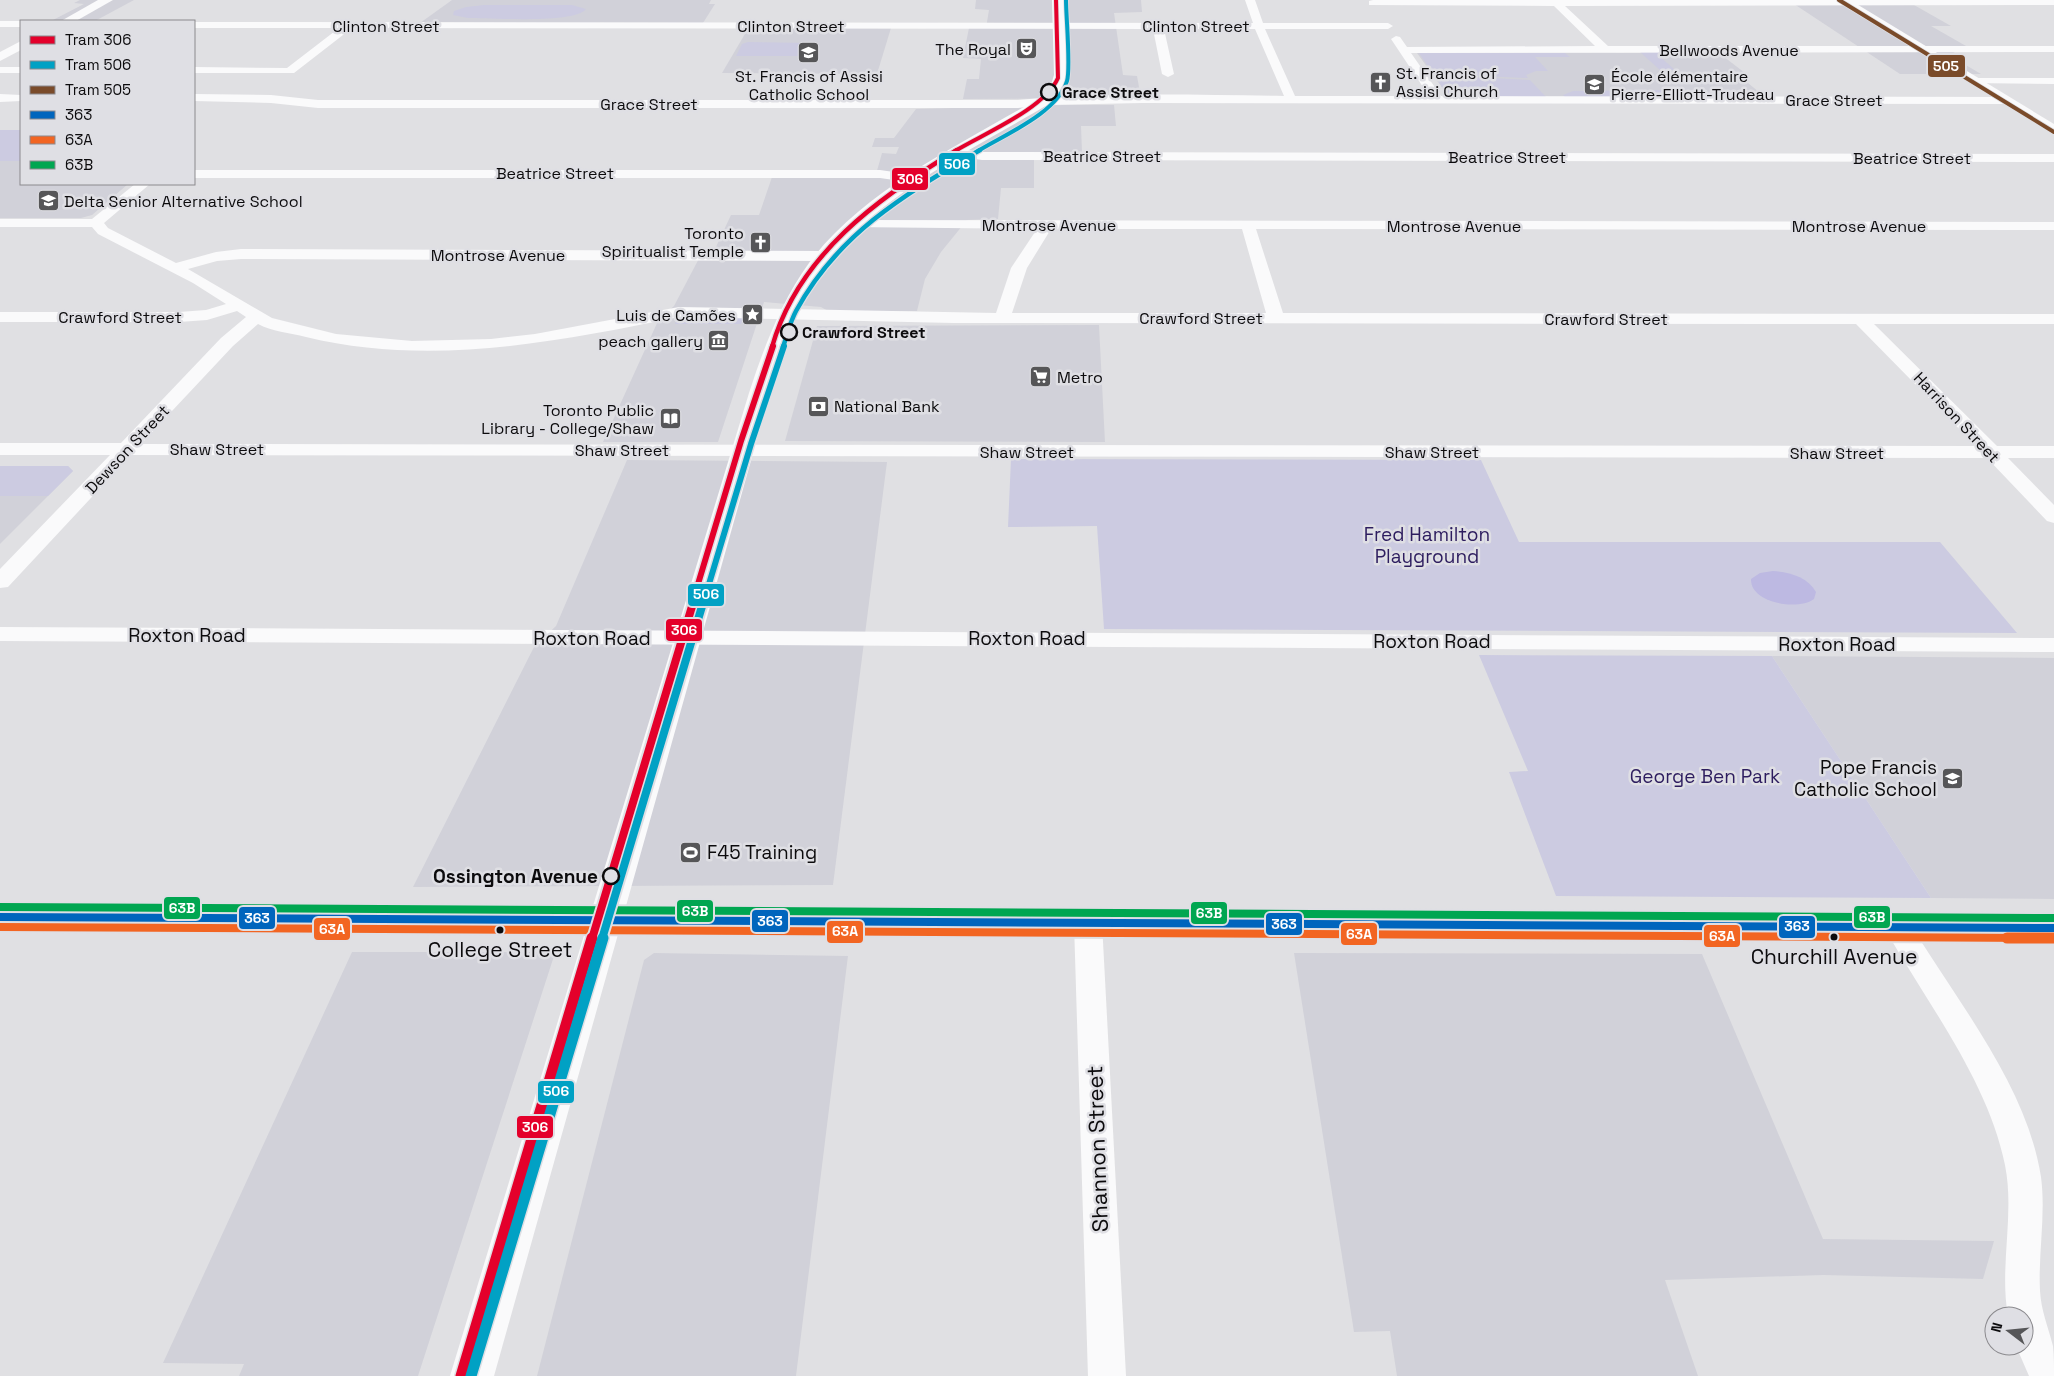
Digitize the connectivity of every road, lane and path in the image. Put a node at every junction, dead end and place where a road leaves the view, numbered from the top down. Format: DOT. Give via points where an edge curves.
graph roads {
  1 [pos="107,0"];
  2 [pos="1058,0"];
  3 [pos="1250,0"];
  4 [pos="1372,1"];
  5 [pos="1844,1"];
  6 [pos="2054,2"];
  7 [pos="1557,3"];
  8 [pos="69,20"];
  9 [pos="0,24"];
  10 [pos="20,24"];
  11 [pos="195,25"];
  12 [pos="348,26"];
  13 [pos="1059,26"];
  14 [pos="1158,26"];
  15 [pos="1261,26"];
  16 [pos="1388,26"];
  17 [pos="20,46"];
  18 [pos="2054,49"];
  19 [pos="1404,50"];
  20 [pos="1605,50"];
  21 [pos="1922,50"];
  22 [pos="0,57"];
  23 [pos="0,70"];
  24 [pos="20,70"];
  25 [pos="195,70"];
  26 [pos="290,71"];
  27 [pos="1168,74"];
  28 [pos="1974,81"];
  29 [pos="2054,81"];
  30 [pos="0,98"];
  31 [pos="20,98"];
  32 [pos="195,98"];
  33 [pos="1291,99"];
  34 [pos="1438,100"];
  35 [pos="2005,100"];
  36 [pos="1044,101"];
  37 [pos="2054,130"];
  38 [pos="960,153"];
  39 [pos="2054,158"];
  40 [pos="195,174"];
  41 [pos="915,179"];
  42 [pos="142,185"];
  43 [pos="0,223"];
  44 [pos="96,223"];
  45 [pos="855,224"];
  46 [pos="1046,226"];
  47 [pos="1248,226"];
  48 [pos="2054,226"];
  49 [pos="824,256"];
  50 [pos="174,268"];
  51 [pos="239,305"];
  52 [pos="788,314"];
  53 [pos="0,317"];
  54 [pos="256,317"];
  55 [pos="1003,317"];
  56 [pos="1276,318"];
  57 [pos="1859,318"];
  58 [pos="2054,319"];
  59 [pos="0,449"];
  60 [pos="128,449"];
  61 [pos="742,452"];
  62 [pos="2054,452"];
  63 [pos="1990,453"];
  64 [pos="2054,517"];
  65 [pos="0,582"];
  66 [pos="0,634"];
  67 [pos="689,638"];
  68 [pos="2054,645"];
  69 [pos="0,917"];
  70 [pos="604,920"];
  71 [pos="1088,922"];
  72 [pos="1898,927"];
  73 [pos="2054,928"];
  74 [pos="472,1376"];
  75 [pos="1107,1376"];
  76 [pos="2048,1376"];
  1 -- 8 [label="main road"];
  2 -- 13 [label="main road"];
  3 -- 15 [label="street"];
  4 -- 7 [label="street"];
  4 -- 16 [label="street"];
  5 -- 6 [label="street"];
  5 -- 7 [label="street"];
  5 -- 21 [label="main road"];
  7 -- 20 [label="street"];
  9 -- 10 [label="street"];
  11 -- 12 [label="street, Clinton Street"];
  12 -- 13 [label="street, Clinton Street"];
  12 -- 26 [label="street"];
  13 -- 14 [label="street, Clinton Street"];
  13 -- 36 [label="main road" via="1060,84"];
  14 -- 15 [label="street, Clinton Street"];
  14 -- 27 [label="street"];
  15 -- 16 [label="street, Clinton Street"];
  15 -- 33 [label="street"];
  16 -- 19 [label="street"];
  17 -- 22 [label="main road"];
  18 -- 21 [label="street, Bellwoods Avenue"];
  19 -- 20 [label="street, Bellwoods Avenue"];
  19 -- 34 [label="street"];
  20 -- 21 [label="street, Bellwoods Avenue"];
  21 -- 28 [label="main road"];
  23 -- 24 [label="street"];
  25 -- 26 [label="street"];
  28 -- 29 [label="street"];
  28 -- 35 [label="main road"];
  30 -- 31 [label="street"];
  32 -- 36 [label="street, Grace Street" via="327,104 1018,104"];
  33 -- 34 [label="street, Grace Street"];
  33 -- 36 [label="street, Grace Street"];
  34 -- 35 [label="street, Grace Street"];
  35 -- 37 [label="main road"];
  36 -- 38 [label="main road"];
  38 -- 39 [label="street, Beatrice Street" via="982,156"];
  38 -- 41 [label="main road"];
  40 -- 41 [label="street, Beatrice Street" via="880,174"];
  41 -- 45 [label="main road"];
  42 -- 44 [label="street"];
  43 -- 44 [label="street"];
  44 -- 50 [label="street" via="103,230"];
  45 -- 46 [label="street, Montrose Avenue"];
  45 -- 49 [label="main road"];
  46 -- 47 [label="street, Montrose Avenue"];
  46 -- 55 [label="street" via="1016,271"];
  47 -- 48 [label="street, Montrose Avenue"];
  47 -- 56 [label="street"];
  49 -- 50 [label="street, Montrose Avenue" via="241,254"];
  49 -- 52 [label="main road"];
  50 -- 51 [label="street, Crawford Street"];
  51 -- 53 [label="street, Crawford Street" via="179,318"];
  51 -- 54 [label="street, Crawford Street"];
  52 -- 54 [label="street, Crawford Street" via="679,312 535,339 447,346 336,339 296,331"];
  52 -- 55 [label="street, Crawford Street"];
  52 -- 61 [label="main road"];
  54 -- 60 [label="street, Dewson Street" via="227,342"];
  55 -- 56 [label="street, Crawford Street"];
  56 -- 57 [label="street, Crawford Street"];
  57 -- 58 [label="street, Crawford Street"];
  57 -- 63 [label="street, Harrison Street" via="1922,379"];
  59 -- 60 [label="street, Shaw Street"];
  60 -- 61 [label="street, Shaw Street"];
  60 -- 65 [label="street, Dewson Street"];
  61 -- 63 [label="street, Shaw Street"];
  61 -- 67 [label="main road"];
  62 -- 63 [label="street, Shaw Street"];
  63 -- 64 [label="street, Harrison Street"];
  66 -- 67 [label="street, Roxton Road"];
  67 -- 68 [label="street, Roxton Road"];
  67 -- 70 [label="main road"];
  69 -- 70 [label="main road"];
  70 -- 71 [label="main road"];
  70 -- 74 [label="main road"];
  71 -- 72 [label="main road"];
  71 -- 75 [label="street, Shannon Street"];
  72 -- 73 [label="main road"];
  72 -- 76 [label="street" via="1980,1064 2015,1139 2025,1186 2026,1241 2022,1278 2025,1313 2033,1344"];
}
